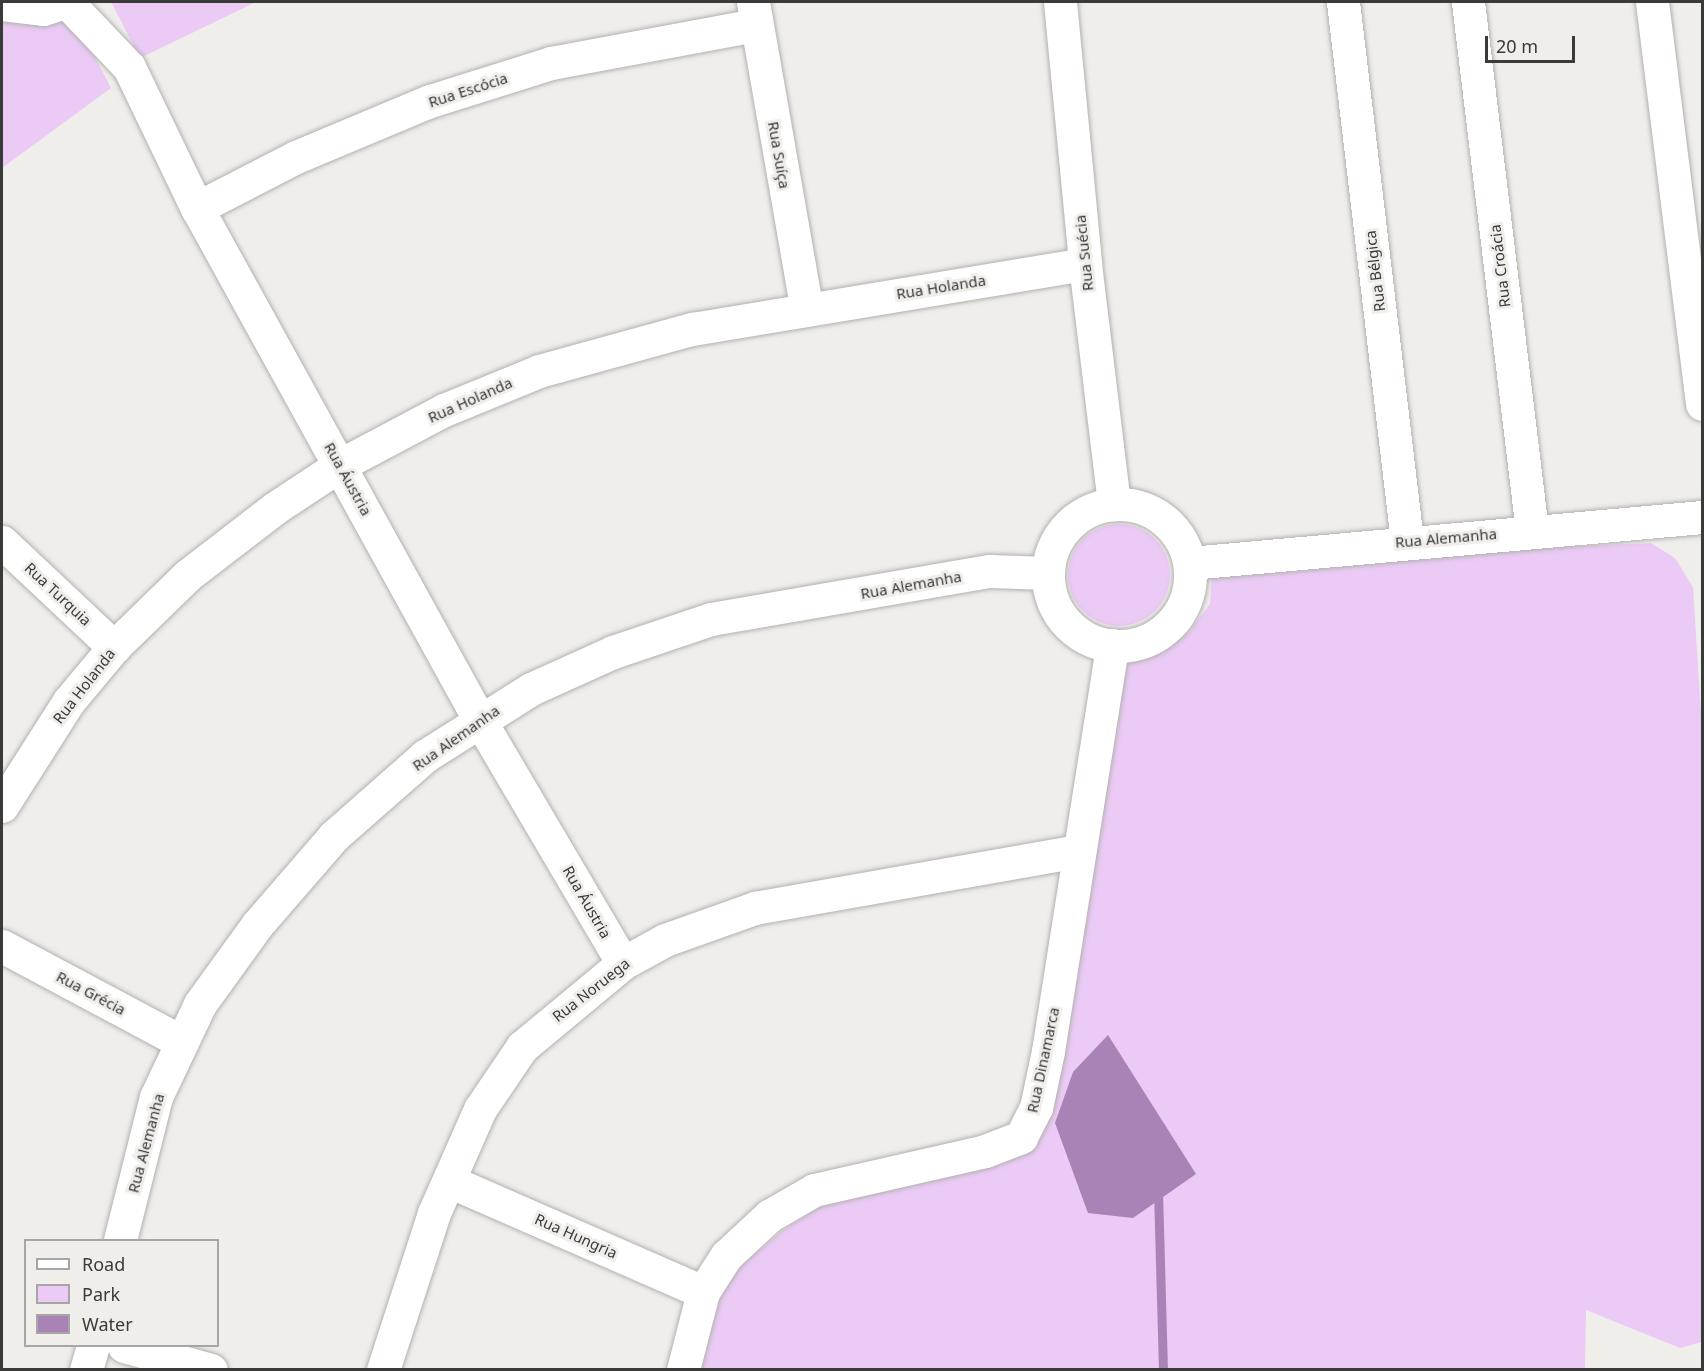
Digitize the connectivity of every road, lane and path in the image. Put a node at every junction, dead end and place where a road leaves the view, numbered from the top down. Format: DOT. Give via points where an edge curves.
graph roads {
  1 [pos="65,2"];
  2 [pos="1060,2"];
  3 [pos="1343,2"];
  4 [pos="1468,2"];
  5 [pos="1652,2"];
  6 [pos="2,4"];
  7 [pos="755,13"];
  8 [pos="197,208"];
  9 [pos="1085,264"];
  10 [pos="806,308"];
  11 [pos="1702,404"];
  12 [pos="340,465"];
  13 [pos="1114,504"];
  14 [pos="1702,517"];
  15 [pos="1532,531"];
  16 [pos="1407,541"];
  17 [pos="2,542"];
  18 [pos="1190,563"];
  19 [pos="1048,573"];
  20 [pos="1112,645"];
  21 [pos="114,647"];
  22 [pos="479,719"];
  23 [pos="2,806"];
  24 [pos="1079,851"];
  25 [pos="2,946"];
  26 [pos="623,963"];
  27 [pos="180,1041"];
  28 [pos="449,1181"];
  29 [pos="120,1239"];
  30 [pos="703,1292"];
  31 [pos="93,1347"];
  32 [pos="128,1347"];
  33 [pos="86,1370"];
  34 [pos="211,1370"];
  35 [pos="383,1370"];
  36 [pos="683,1370"];
  1 -- 6 [label="street" via="43,9"];
  1 -- 8 [label="street, Rua Áustria" via="129,68"];
  2 -- 9 [label="street, Rua Suécia"];
  3 -- 16 [label="street, Rua Bélgica"];
  4 -- 15 [label="street, Rua Croácia"];
  5 -- 11 [label="street"];
  7 -- 8 [label="street, Rua Escócia" via="551,63 430,101 296,157"];
  7 -- 10 [label="street, Rua Suíça"];
  8 -- 12 [label="street, Rua Áustria"];
  9 -- 10 [label="street, Rua Holanda"];
  9 -- 13 [label="street, Rua Suécia"];
  10 -- 12 [label="street, Rua Holanda" via="692,329 538,371 444,410"];
  12 -- 21 [label="street, Rua Holanda" via="275,508 188,575"];
  12 -- 22 [label="street, Rua Áustria"];
  13 -- 18 [label="street" via="1135,505 1154,513 1183,543"];
  13 -- 19 [label="street" via="1097,507 1067,525 1056,539"];
  14 -- 15 [label="street, Rua Alemanha"];
  15 -- 16 [label="street, Rua Alemanha"];
  16 -- 18 [label="street, Rua Alemanha"];
  17 -- 21 [label="street, Rua Turquia"];
  18 -- 20 [label="street" via="1188,595 1171,623 1144,641"];
  19 -- 20 [label="street" via="1050,594 1073,629 1091,640"];
  19 -- 22 [label="street, Rua Alemanha" via="990,571 711,619 613,652 531,689"];
  20 -- 24 [label="street, Rua Dinamarca"];
  21 -- 23 [label="street, Rua Holanda" via="69,700"];
  22 -- 26 [label="street, Rua Áustria"];
  22 -- 27 [label="street, Rua Alemanha" via="425,756 334,836 257,926 200,1004"];
  24 -- 26 [label="street, Rua Noruega" via="755,908 665,940"];
  24 -- 30 [label="street, Rua Dinamarca" via="1048,1051 1036,1108 1021,1137 985,1151 814,1190 769,1216 726,1256"];
  25 -- 27 [label="street, Rua Grécia"];
  26 -- 28 [label="street, Rua Noruega" via="522,1047 480,1109"];
  27 -- 29 [label="street, Rua Alemanha" via="156,1097"];
  28 -- 30 [label="street, Rua Hungria"];
  28 -- 35 [label="street, Rua Noruega" via="434,1213"];
  30 -- 36 [label="street, Rua Dinamarca"];
  31 -- 33 [label="street"];
  32 -- 34 [label="street"];
}
